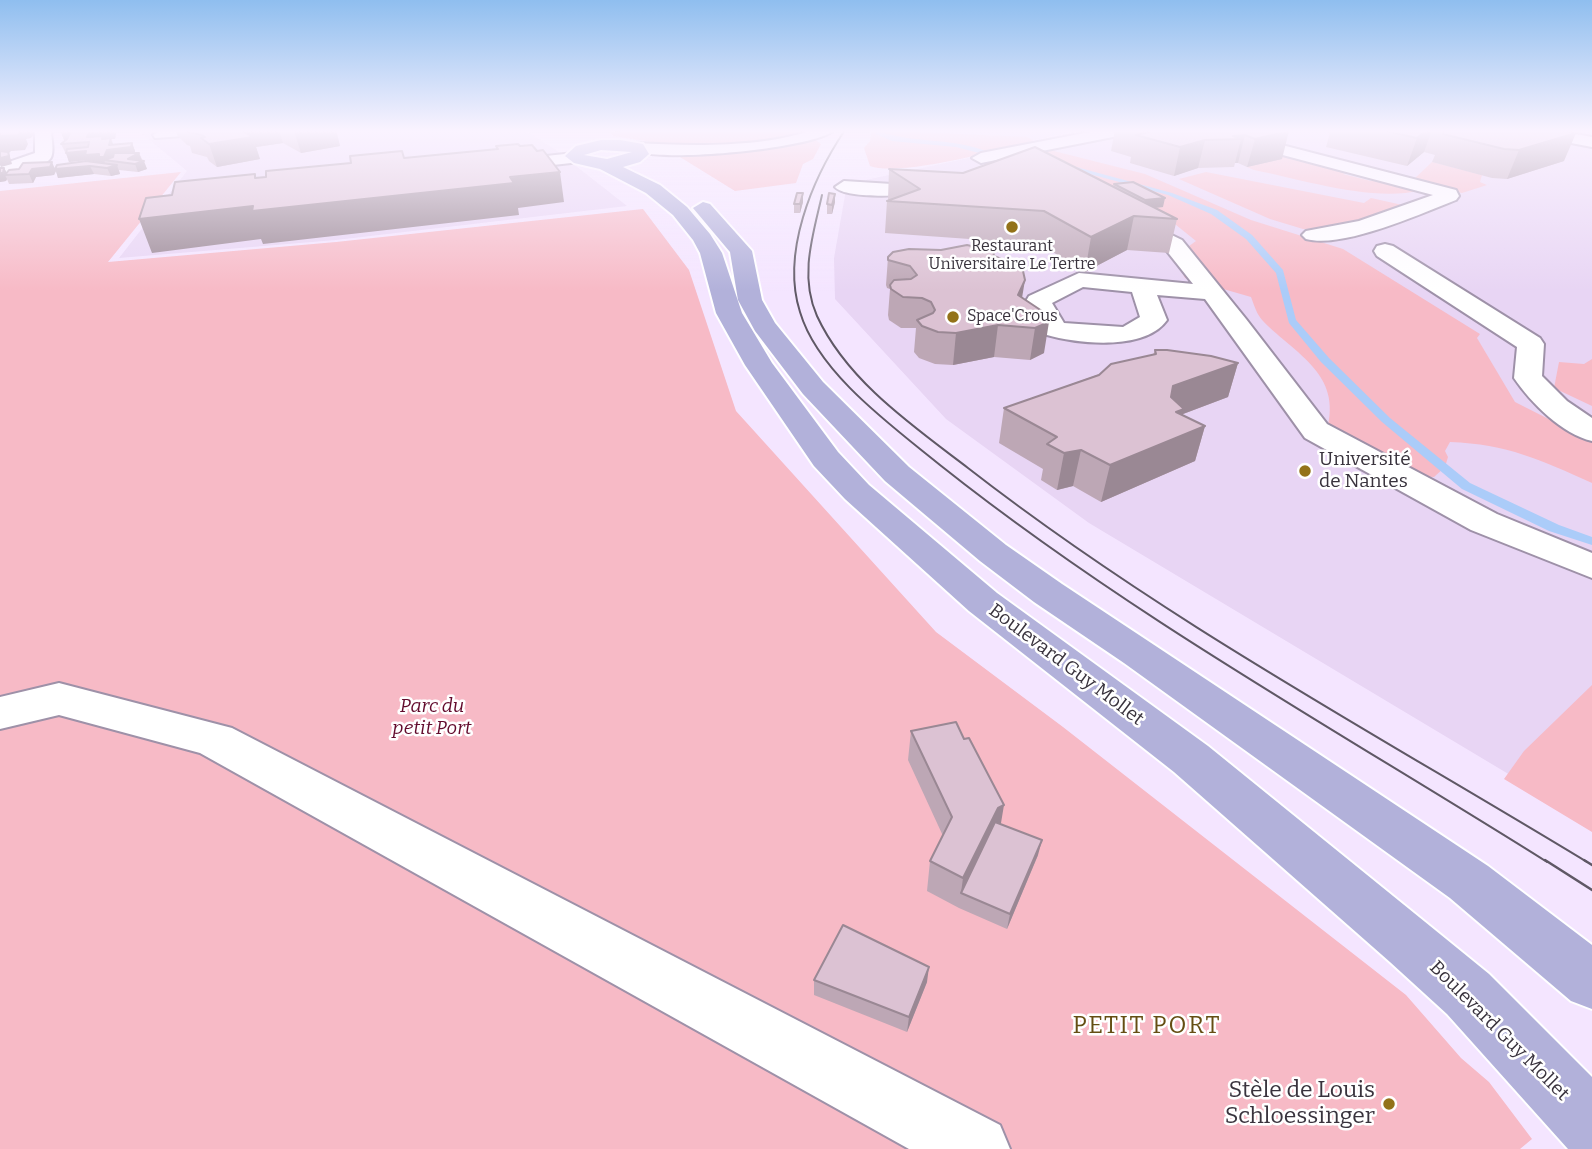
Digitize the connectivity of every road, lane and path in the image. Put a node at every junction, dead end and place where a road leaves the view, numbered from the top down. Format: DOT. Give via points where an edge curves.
graph roads {
  1 [pos="646,184"];
  2 [pos="669,184"];
  3 [pos="1410,184"];
  4 [pos="844,187"];
  5 [pos="943,191"];
  6 [pos="1113,212"];
  7 [pos="1313,235"];
  8 [pos="1385,251"];
  9 [pos="1142,286"];
  10 [pos="1213,293"];
  11 [pos="1592,432"];
  12 [pos="1592,567"];
  13 [pos="0,713"];
  14 [pos="1592,981"];
  15 [pos="1592,1126"];
  16 [pos="976,1149"];
  1 -- 15 [label="main road, Boulevard Guy Mollet" via="696,229 711,253 729,313 759,365 812,440 857,492 983,602 1191,759 1468,994"];
  2 -- 14 [label="main road" via="703,208 741,251 750,300 764,326 813,388 897,474 1048,593 1469,883"];
  3 -- 7 [label="street" via="1449,196 1408,213"];
  4 -- 5 [label="street"];
  6 -- 10 [label="street" via="1174,245"];
  8 -- 11 [label="street" via="1531,344 1528,378 1556,407"];
  9 -- 10 [label="street"];
  10 -- 12 [label="street" via="1316,431 1484,523"];
  13 -- 16 [label="street" via="59,699 215,740"];
}
